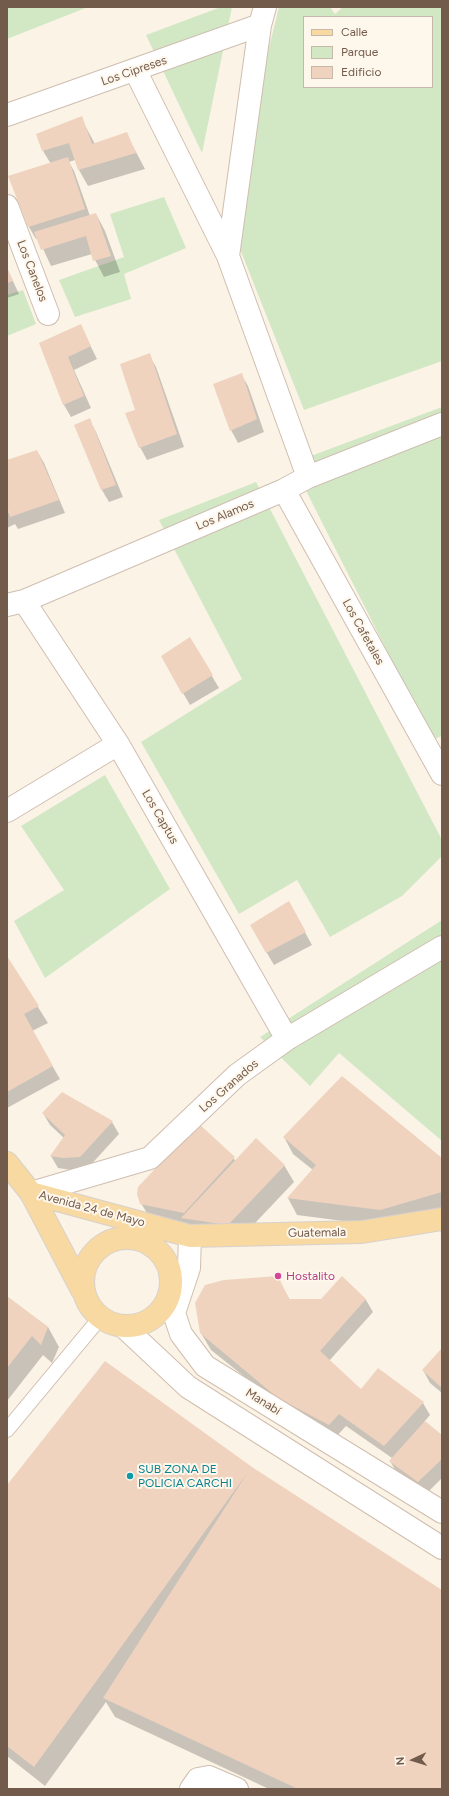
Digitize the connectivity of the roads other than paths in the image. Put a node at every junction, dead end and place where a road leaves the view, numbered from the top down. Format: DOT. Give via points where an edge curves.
graph roads {
  1 [pos="263,16"];
  2 [pos="135,70"];
  3 [pos="7,114"];
  4 [pos="7,206"];
  5 [pos="228,256"];
  6 [pos="48,314"];
  7 [pos="442,424"];
  8 [pos="308,477"];
  9 [pos="284,490"];
  10 [pos="16,603"];
  11 [pos="118,744"];
  12 [pos="442,774"];
  13 [pos="7,811"];
  14 [pos="442,947"];
  15 [pos="287,1039"];
  16 [pos="7,1163"];
  17 [pos="31,1193"];
  18 [pos="442,1219"];
  19 [pos="190,1236"];
  20 [pos="82,1290"];
  21 [pos="100,1318"];
  22 [pos="124,1327"];
  23 [pos="7,1430"];
  24 [pos="442,1512"];
  25 [pos="442,1548"];
  26 [pos="191,1789"];
  27 [pos="237,1789"];
  1 -- 2 [label="street, Los Cipreses"];
  1 -- 5 [label="street, Los Cipreses"];
  2 -- 3 [label="street, Los Cipreses"];
  2 -- 5 [label="street"];
  4 -- 6 [label="street, Los Canelos"];
  5 -- 8 [label="street"];
  7 -- 8 [label="street, Los Alamos"];
  8 -- 9 [label="street, Los Alamos"];
  9 -- 10 [label="street, Los Alamos"];
  9 -- 12 [label="street, Los Cafetales"];
  10 -- 11 [label="street, Los Captus"];
  11 -- 13 [label="street"];
  11 -- 15 [label="street, Los Captus"];
  14 -- 15 [label="street, Los Granados"];
  15 -- 17 [label="street, Los Granados" via="237,1075 150,1158"];
  16 -- 17 [label="main road, Avenida 24 de Mayo"];
  17 -- 19 [label="main road, Avenida 24 de Mayo"];
  17 -- 20 [label="main road"];
  18 -- 19 [label="main road, Guatemala" via="362,1232"];
  19 -- 24 [label="street, Manabí" via="189,1268 174,1312 181,1334 205,1366"];
  20 -- 21 [label="main road" via="89,1306"];
  20 -- 22 [label="main road" via="82,1276 87,1261 96,1249 109,1241 125,1237 142,1240 156,1248 166,1262 171,1278 170,1295 153,1319 140,1326"];
  21 -- 22 [label="main road" via="111,1325"];
  21 -- 23 [label="lane"];
  22 -- 25 [label="street" via="188,1387"];
  26 -- 27 [label="street" via="198,1779 209,1778"];
}
